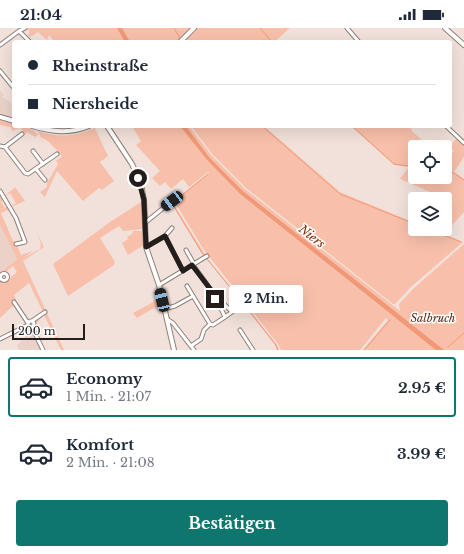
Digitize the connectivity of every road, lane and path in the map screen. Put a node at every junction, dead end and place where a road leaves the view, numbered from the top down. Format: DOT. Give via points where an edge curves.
graph roads {
  1 [pos="25,28"];
  2 [pos="194,28"];
  3 [pos="347,28"];
  4 [pos="445,28"];
  5 [pos="19,31"];
  6 [pos="28,40"];
  7 [pos="182,40"];
  8 [pos="358,40"];
  9 [pos="0,45"];
  10 [pos="464,45"];
  11 [pos="0,71"];
  12 [pos="12,86"];
  13 [pos="0,117"];
  14 [pos="12,120"];
  15 [pos="42,128"];
  16 [pos="84,128"];
  17 [pos="108,128"];
  18 [pos="448,128"];
  19 [pos="22,134"];
  20 [pos="464,143"];
  21 [pos="0,146"];
  22 [pos="5,147"];
  23 [pos="33,151"];
  24 [pos="57,154"];
  25 [pos="43,164"];
  26 [pos="36,169"];
  27 [pos="45,180"];
  28 [pos="0,191"];
  29 [pos="172,201"];
  30 [pos="146,222"];
  31 [pos="172,228"];
  32 [pos="165,236"];
  33 [pos="16,244"];
  34 [pos="146,247"];
  35 [pos="186,250"];
  36 [pos="207,256"];
  37 [pos="193,264"];
  38 [pos="183,271"];
  39 [pos="158,285"];
  40 [pos="187,286"];
  41 [pos="214,294"];
  42 [pos="193,296"];
  43 [pos="14,302"];
  44 [pos="240,306"];
  45 [pos="164,309"];
  46 [pos="45,312"];
  47 [pos="232,312"];
  48 [pos="225,317"];
  49 [pos="167,319"];
  50 [pos="30,324"];
  51 [pos="210,324"];
  52 [pos="240,330"];
  53 [pos="0,339"];
  54 [pos="191,346"];
  55 [pos="43,350"];
  56 [pos="174,350"];
  57 [pos="194,350"];
  58 [pos="253,350"];
  1 -- 5 [label="street"];
  2 -- 7 [label="street"];
  3 -- 8 [label="street"];
  4 -- 10 [label="street"];
  5 -- 6 [label="street"];
  5 -- 9 [label="street"];
  11 -- 12 [label="street"];
  13 -- 14 [label="street"];
  15 -- 16 [label="street" via="64,132"];
  17 -- 30 [label="street" via="138,178"];
  18 -- 20 [label="street"];
  19 -- 22 [label="street"];
  21 -- 22 [label="street"];
  22 -- 26 [label="street" via="24,173 28,174"];
  23 -- 25 [label="street"];
  24 -- 25 [label="street"];
  25 -- 26 [label="street"];
  26 -- 27 [label="street"];
  28 -- 33 [label="street" via="16,218 25,242"];
  29 -- 30 [label="street"];
  30 -- 34 [label="street"];
  31 -- 32 [label="street"];
  32 -- 34 [label="street"];
  32 -- 38 [label="street"];
  34 -- 39 [label="street"];
  35 -- 37 [label="street"];
  36 -- 37 [label="street"];
  37 -- 38 [label="street"];
  37 -- 41 [label="street"];
  38 -- 39 [label="street"];
  39 -- 45 [label="street"];
  40 -- 42 [label="street"];
  41 -- 47 [label="street"];
  41 -- 48 [label="street"];
  42 -- 45 [label="street"];
  42 -- 51 [label="street"];
  43 -- 50 [label="street"];
  44 -- 47 [label="street"];
  45 -- 49 [label="street"];
  46 -- 50 [label="street"];
  47 -- 48 [label="street"];
  48 -- 51 [label="street" via="213,325"];
  49 -- 54 [label="street"];
  49 -- 56 [label="street"];
  50 -- 53 [label="street"];
  50 -- 55 [label="street"];
  51 -- 54 [label="street" via="204,330 201,339"];
  52 -- 58 [label="street"];
  54 -- 57 [label="street"];
}
